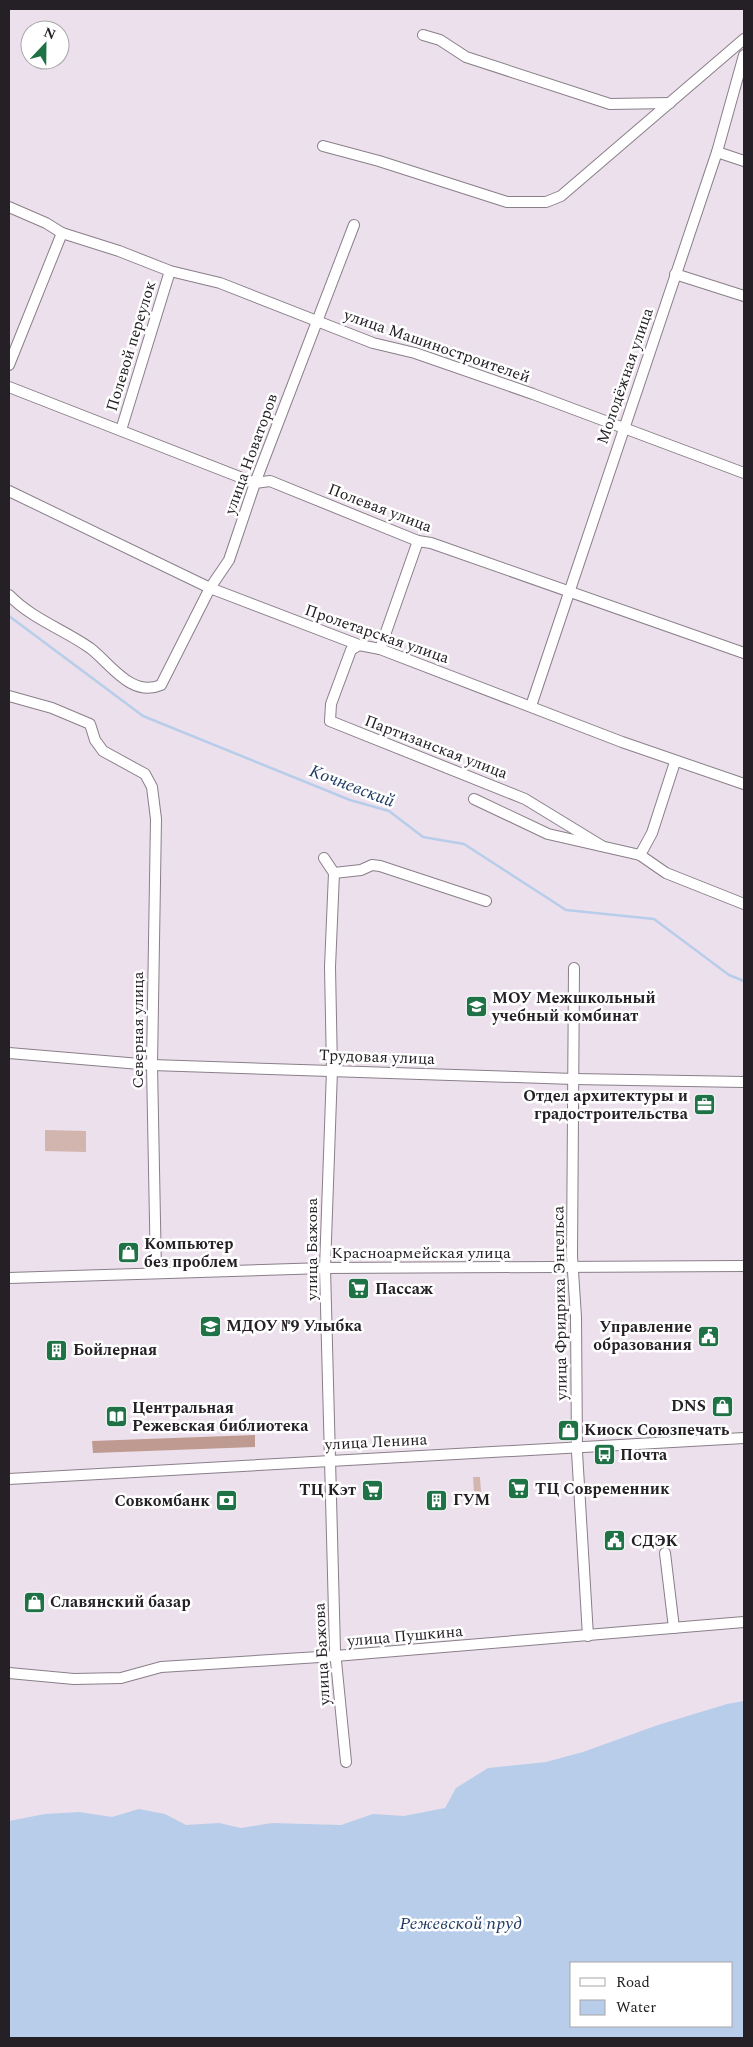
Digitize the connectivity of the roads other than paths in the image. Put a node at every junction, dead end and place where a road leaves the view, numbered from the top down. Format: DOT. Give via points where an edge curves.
graph roads {
  1 [pos="424,35"];
  2 [pos="744,38"];
  3 [pos="744,55"];
  4 [pos="670,103"];
  5 [pos="323,146"];
  6 [pos="717,152"];
  7 [pos="744,161"];
  8 [pos="9,207"];
  9 [pos="354,225"];
  10 [pos="62,233"];
  11 [pos="170,271"];
  12 [pos="675,274"];
  13 [pos="744,296"];
  14 [pos="318,320"];
  15 [pos="9,364"];
  16 [pos="9,386"];
  17 [pos="624,428"];
  18 [pos="121,430"];
  19 [pos="744,473"];
  20 [pos="255,483"];
  21 [pos="9,491"];
  22 [pos="418,541"];
  23 [pos="210,588"];
  24 [pos="568,591"];
  25 [pos="9,595"];
  26 [pos="359,645"];
  27 [pos="380,648"];
  28 [pos="744,653"];
  29 [pos="9,696"];
  30 [pos="531,706"];
  31 [pos="675,762"];
  32 [pos="744,784"];
  33 [pos="474,799"];
  34 [pos="602,846"];
  35 [pos="640,855"];
  36 [pos="324,858"];
  37 [pos="334,873"];
  38 [pos="486,901"];
  39 [pos="744,904"];
  40 [pos="574,968"];
  41 [pos="9,1053"];
  42 [pos="152,1065"];
  43 [pos="332,1070"];
  44 [pos="574,1079"];
  45 [pos="744,1082"];
  46 [pos="744,1266"];
  47 [pos="573,1267"];
  48 [pos="325,1268"];
  49 [pos="156,1273"];
  50 [pos="9,1278"];
  51 [pos="744,1438"];
  52 [pos="577,1448"];
  53 [pos="331,1459"];
  54 [pos="9,1479"];
  55 [pos="665,1553"];
  56 [pos="744,1622"];
  57 [pos="674,1628"];
  58 [pos="588,1636"];
  59 [pos="335,1656"];
  60 [pos="9,1673"];
  61 [pos="346,1762"];
  1 -- 4 [label="street" via="440,40 466,56 610,104"];
  2 -- 4 [label="street"];
  3 -- 6 [label="street, Молодёжная улица"];
  4 -- 5 [label="street" via="561,196 546,202 507,202"];
  6 -- 7 [label="street"];
  6 -- 12 [label="street, Молодёжная улица"];
  8 -- 10 [label="street, улица Машиностроителей" via="46,222"];
  9 -- 14 [label="street, улица Новаторов"];
  10 -- 11 [label="street, улица Машиностроителей"];
  10 -- 15 [label="street"];
  11 -- 14 [label="street, улица Машиностроителей" via="220,283"];
  11 -- 18 [label="street, Полевой переулок"];
  12 -- 13 [label="street"];
  12 -- 17 [label="street, Молодёжная улица"];
  14 -- 17 [label="street, улица Машиностроителей" via="374,343 416,353"];
  14 -- 20 [label="street, улица Новаторов"];
  16 -- 18 [label="street, Полевая улица"];
  17 -- 19 [label="street, улица Машиностроителей"];
  17 -- 24 [label="street, Молодёжная улица"];
  18 -- 20 [label="street, Полевая улица"];
  20 -- 22 [label="street, Полевая улица" via="270,481"];
  20 -- 23 [label="street, улица Новаторов" via="229,560"];
  21 -- 23 [label="street, Пролетарская улица"];
  22 -- 24 [label="street, Полевая улица"];
  22 -- 27 [label="street"];
  23 -- 25 [label="street, улица Новаторов" via="161,686 153,689 118,676 90,648 22,608"];
  23 -- 26 [label="street, Пролетарская улица"];
  24 -- 28 [label="street, Полевая улица"];
  24 -- 30 [label="street, Молодёжная улица"];
  26 -- 27 [label="street, Пролетарская улица"];
  26 -- 34 [label="street, Партизанская улица" via="351,650 344,668 331,704 330,721 525,799"];
  27 -- 30 [label="street, Пролетарская улица"];
  29 -- 42 [label="street, Северная улица" via="52,708 90,724 103,751 144,774 152,787 156,819"];
  30 -- 31 [label="street, Пролетарская улица"];
  31 -- 32 [label="street, Пролетарская улица"];
  31 -- 35 [label="street" via="652,833"];
  33 -- 34 [label="street, Партизанская улица" via="548,834"];
  34 -- 35 [label="street, Партизанская улица"];
  35 -- 39 [label="street, Партизанская улица" via="666,873"];
  36 -- 37 [label="street"];
  37 -- 38 [label="street" via="361,870 372,865"];
  37 -- 43 [label="street, улица Бажова" via="330,968"];
  40 -- 44 [label="street, улица Фридриха Энгельса"];
  41 -- 42 [label="street, Трудовая улица"];
  42 -- 43 [label="street, Трудовая улица"];
  42 -- 49 [label="street, Северная улица"];
  43 -- 44 [label="street, Трудовая улица"];
  43 -- 48 [label="street, улица Бажова"];
  44 -- 45 [label="street, Трудовая улица"];
  44 -- 47 [label="street, улица Фридриха Энгельса"];
  46 -- 47 [label="street, Красноармейская улица"];
  47 -- 48 [label="street, Красноармейская улица"];
  47 -- 52 [label="street, улица Фридриха Энгельса"];
  48 -- 49 [label="street, Красноармейская улица"];
  48 -- 53 [label="street, улица Бажова"];
  49 -- 50 [label="street, Красноармейская улица"];
  51 -- 52 [label="street, улица Ленина"];
  52 -- 53 [label="street, улица Ленина"];
  52 -- 58 [label="street, улица Фридриха Энгельса"];
  53 -- 54 [label="street, улица Ленина"];
  53 -- 59 [label="street, улица Бажова"];
  55 -- 57 [label="street"];
  56 -- 57 [label="street, улица Пушкина"];
  57 -- 58 [label="street, улица Пушкина"];
  58 -- 59 [label="street, улица Пушкина"];
  59 -- 60 [label="street, улица Пушкина" via="161,1667 121,1678 74,1679"];
  59 -- 61 [label="street, улица Бажова"];
}
